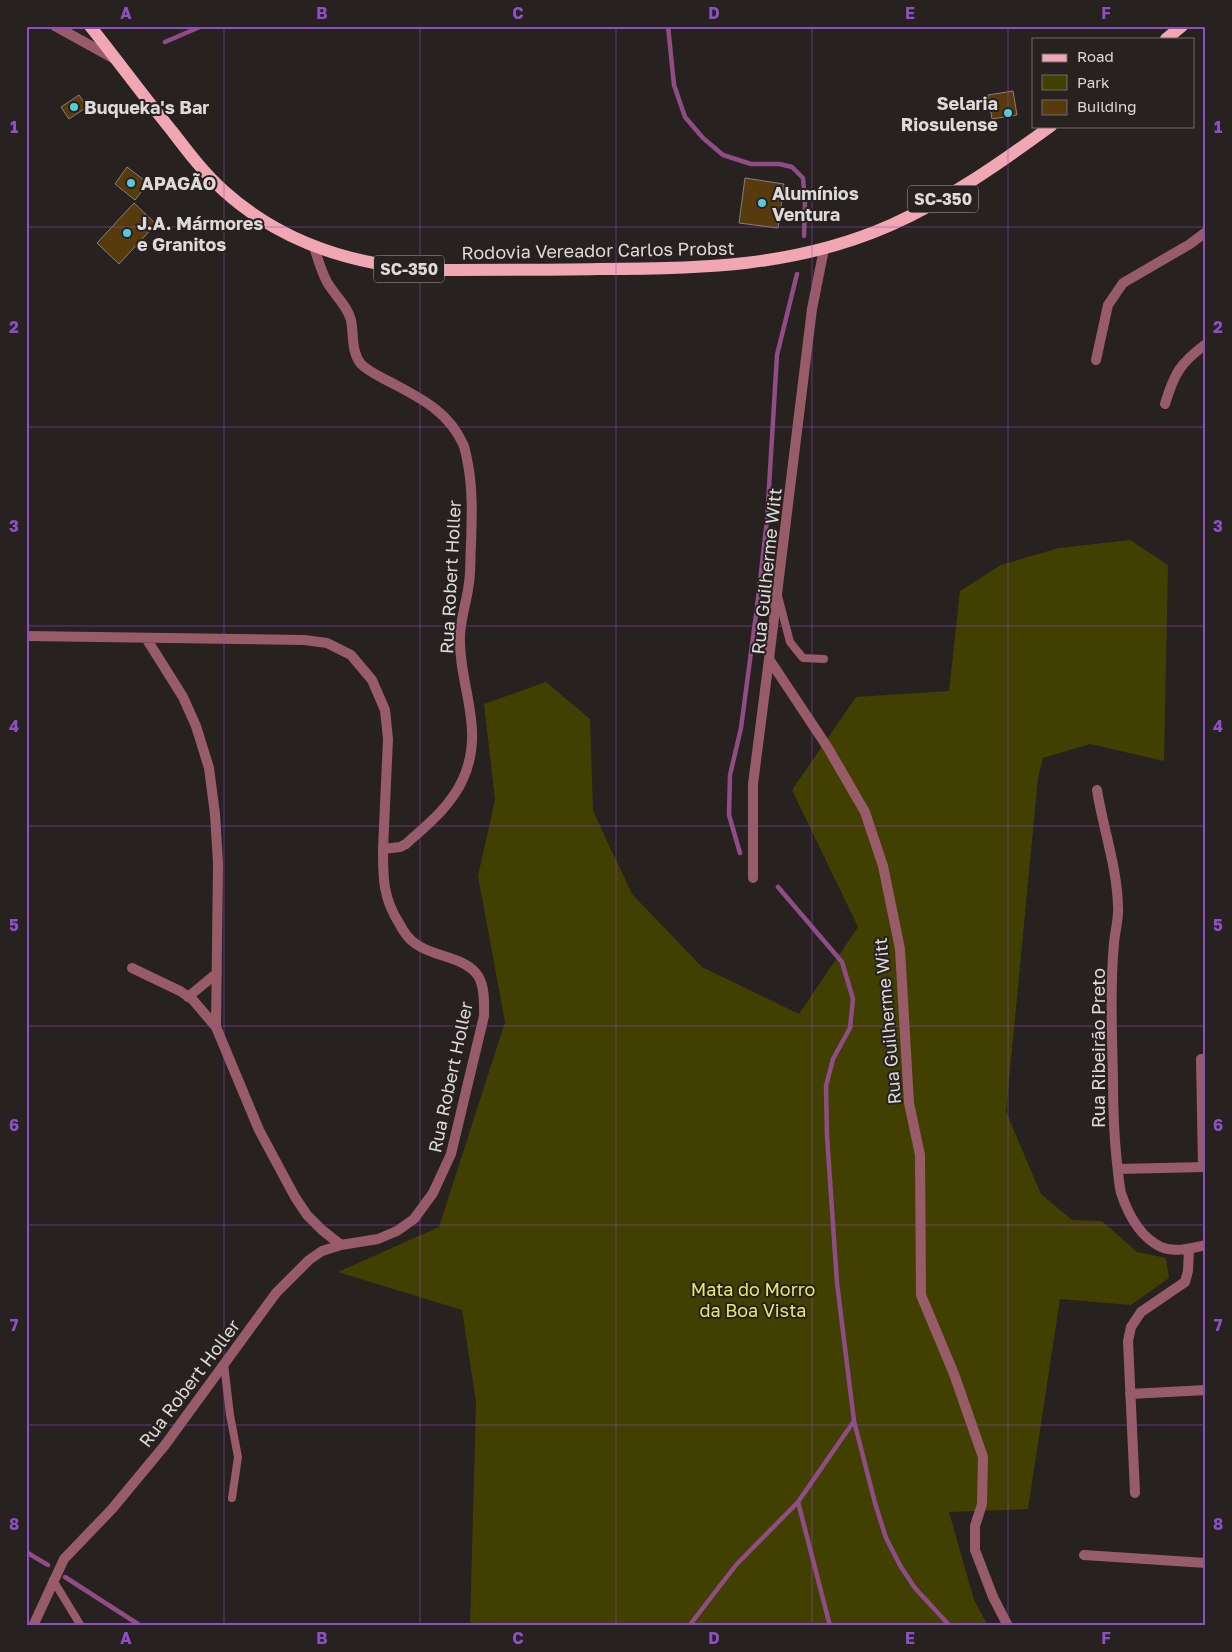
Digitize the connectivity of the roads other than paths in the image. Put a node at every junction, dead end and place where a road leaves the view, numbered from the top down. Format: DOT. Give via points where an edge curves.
graph roads {
  1 [pos="55,26"];
  2 [pos="90,26"];
  3 [pos="1182,26"];
  4 [pos="1167,38"];
  5 [pos="116,59"];
  6 [pos="1048,128"];
  7 [pos="1206,232"];
  8 [pos="314,247"];
  9 [pos="824,249"];
  10 [pos="1206,344"];
  11 [pos="1096,360"];
  12 [pos="1165,404"];
  13 [pos="777,592"];
  14 [pos="26,636"];
  15 [pos="146,638"];
  16 [pos="769,659"];
  17 [pos="824,659"];
  18 [pos="1097,790"];
  19 [pos="383,849"];
  20 [pos="753,878"];
  21 [pos="132,968"];
  22 [pos="217,973"];
  23 [pos="188,997"];
  24 [pos="216,1026"];
  25 [pos="1201,1059"];
  26 [pos="1205,1167"];
  27 [pos="1118,1169"];
  28 [pos="341,1245"];
  29 [pos="1206,1245"];
  30 [pos="1189,1248"];
  31 [pos="224,1364"];
  32 [pos="1206,1390"];
  33 [pos="1130,1394"];
  34 [pos="1135,1493"];
  35 [pos="232,1498"];
  36 [pos="1084,1555"];
  37 [pos="1206,1563"];
  38 [pos="53,1580"];
  39 [pos="33,1626"];
  40 [pos="81,1626"];
  41 [pos="1008,1626"];
  1 -- 5 [label="street"];
  2 -- 5 [label="main road, Rodovia Vereador Carlos Probst / SC-350"];
  3 -- 4 [label="main road"];
  5 -- 8 [label="main road, Rodovia Vereador Carlos Probst / SC-350" via="197,163 223,190 274,228"];
  6 -- 9 [label="main road, Rodovia Vereador Carlos Probst / SC-350" via="960,189 920,211 890,226"];
  7 -- 11 [label="street" via="1122,282 1108,305"];
  8 -- 9 [label="main road, Rodovia Vereador Carlos Probst / SC-350" via="373,263 433,270 706,268 779,259"];
  8 -- 19 [label="street, Rua Robert Holler" via="328,284 347,310 355,351 361,363 434,406 464,445 471,478 469,582 460,635 472,716 470,757 463,780 450,801 406,844"];
  9 -- 13 [label="street, Rua Guilherme Witt" via="812,309"];
  10 -- 12 [label="street" via="1189,356 1173,379"];
  13 -- 16 [label="street, Rua Guilherme Witt"];
  13 -- 17 [label="lane" via="790,642 803,658"];
  14 -- 15 [label="street"];
  15 -- 19 [label="street" via="304,640 327,643 351,655 372,680 385,710 388,739"];
  15 -- 22 [label="street" via="183,697 209,768 218,864"];
  16 -- 20 [label="street" via="753,784"];
  16 -- 41 [label="street, Rua Guilherme Witt" via="828,748 865,812 883,866 900,949 909,1103 920,1155 921,1295 954,1374 983,1458 982,1504 975,1526 976,1550 993,1597"];
  18 -- 27 [label="street, Rua Ribeirão Preto" via="1115,872 1119,908 1112,997 1113,1111"];
  19 -- 28 [label="street, Rua Robert Holler" via="384,886 390,909 404,933 415,944 458,960 480,977 484,1016 451,1154 433,1193 414,1219 397,1231 378,1239"];
  21 -- 23 [label="street"];
  22 -- 23 [label="street"];
  22 -- 24 [label="street"];
  23 -- 24 [label="street"];
  24 -- 28 [label="street" via="259,1130 295,1197 307,1215"];
  25 -- 26 [label="street"];
  26 -- 27 [label="street"];
  27 -- 30 [label="street, Rua Ribeirão Preto" via="1121,1192 1143,1234 1171,1250"];
  28 -- 31 [label="street, Rua Robert Holler" via="322,1251 309,1260 276,1292"];
  29 -- 30 [label="street, Rua Ribeirão Preto"];
  30 -- 33 [label="street" via="1184,1282 1142,1312 1131,1327 1128,1341"];
  31 -- 35 [label="lane" via="238,1457"];
  31 -- 38 [label="street, Rua Robert Holler" via="165,1445 112,1509 64,1559"];
  32 -- 33 [label="street"];
  33 -- 34 [label="street"];
  36 -- 37 [label="street"];
  38 -- 39 [label="street, Rua Robert Holler"];
  38 -- 40 [label="lane"];
}
